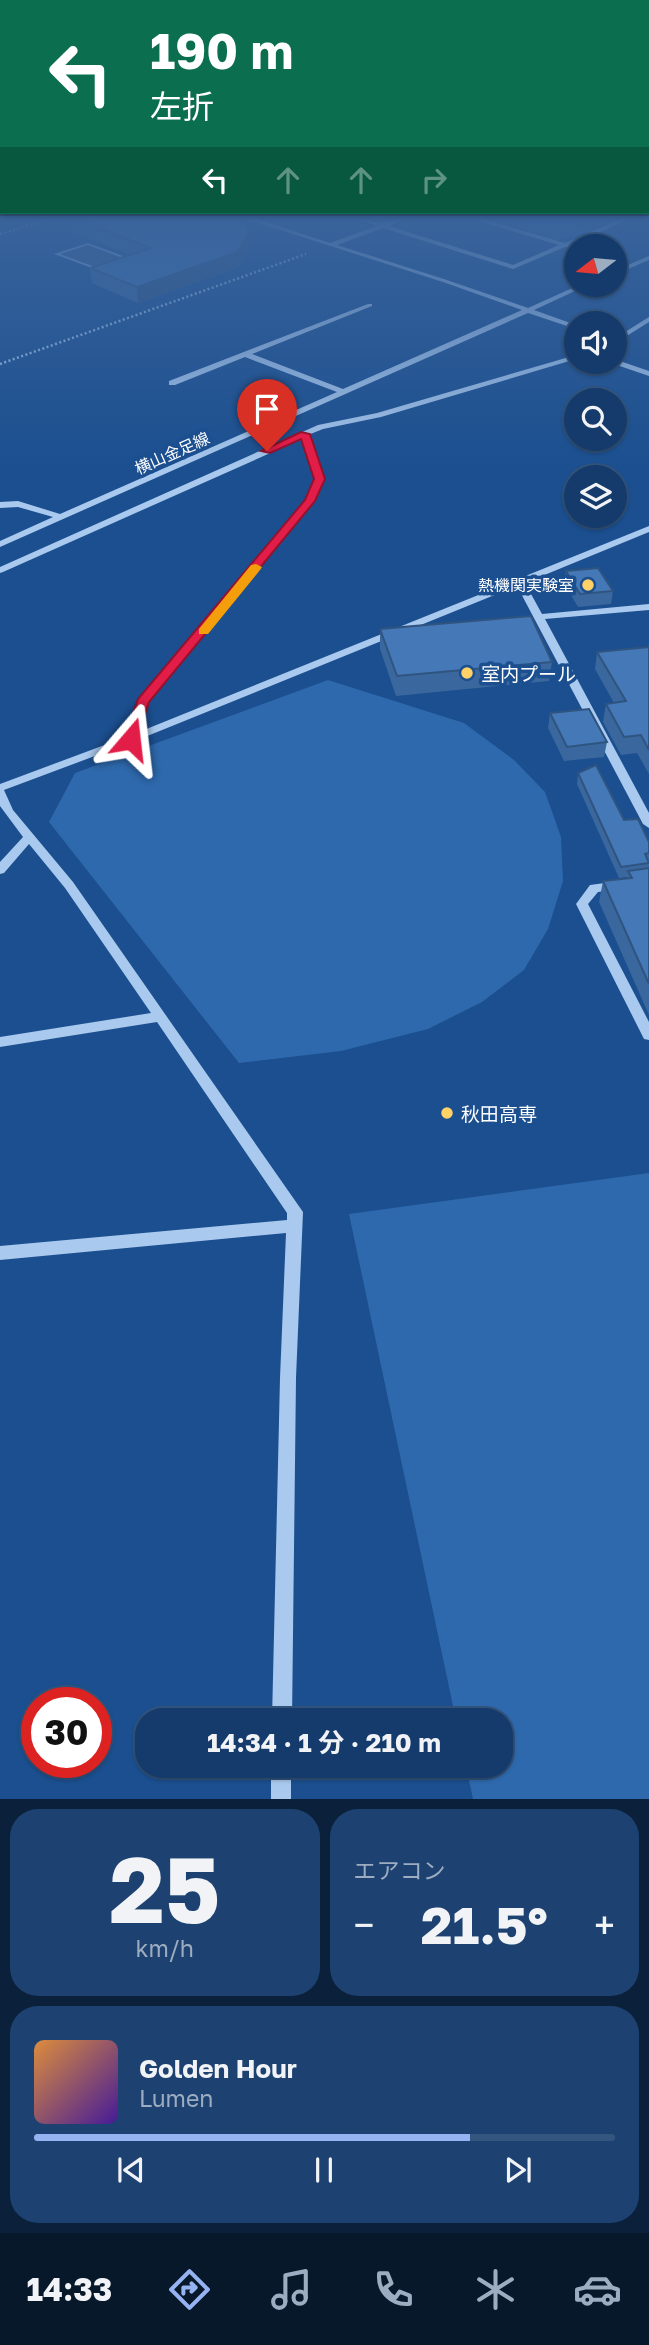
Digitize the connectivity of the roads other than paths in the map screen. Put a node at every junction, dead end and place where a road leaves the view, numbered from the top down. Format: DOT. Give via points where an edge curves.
graph roads {
  1 [pos="506,303"];
  2 [pos="542,303"];
  3 [pos="370,305"];
  4 [pos="525,310"];
  5 [pos="649,319"];
  6 [pos="564,323"];
  7 [pos="627,333"];
  8 [pos="246,354"];
  9 [pos="564,361"];
  10 [pos="627,366"];
  11 [pos="649,374"];
  12 [pos="172,383"];
  13 [pos="343,392"];
  14 [pos="304,434"];
  15 [pos="0,505"];
  16 [pos="61,517"];
  17 [pos="649,529"];
  18 [pos="0,544"];
  19 [pos="0,570"];
  20 [pos="520,582"];
  21 [pos="649,607"];
  22 [pos="539,617"];
  23 [pos="131,739"];
  24 [pos="1,795"];
  25 [pos="649,824"];
  26 [pos="29,838"];
  27 [pos="0,870"];
  28 [pos="649,881"];
  29 [pos="159,1017"];
  30 [pos="649,1034"];
  31 [pos="0,1042"];
  32 [pos="295,1226"];
  33 [pos="0,1253"];
  34 [pos="282,1708"];
  35 [pos="281,1778"];
  36 [pos="281,1799"];
  1 -- 4 [label="street"];
  2 -- 4 [label="street, 横山金足線"];
  3 -- 8 [label="street"];
  4 -- 6 [label="street"];
  4 -- 13 [label="street, 横山金足線"];
  5 -- 7 [label="street"];
  8 -- 12 [label="street"];
  8 -- 13 [label="street"];
  9 -- 14 [label="street"];
  10 -- 11 [label="street"];
  13 -- 16 [label="street, 横山金足線"];
  14 -- 19 [label="street"];
  14 -- 23 [label="street" via="320,479 310,501 143,702"];
  15 -- 16 [label="street" via="18,504"];
  16 -- 18 [label="street, 横山金足線"];
  17 -- 20 [label="street"];
  20 -- 22 [label="street"];
  20 -- 23 [label="street"];
  21 -- 22 [label="street"];
  22 -- 25 [label="street"];
  23 -- 24 [label="street"];
  24 -- 26 [label="street"];
  26 -- 27 [label="street"];
  26 -- 29 [label="street" via="69,886"];
  28 -- 30 [label="street" via="594,888 582,904"];
  29 -- 31 [label="street"];
  29 -- 32 [label="street" via="295,1212"];
  32 -- 33 [label="street"];
  32 -- 34 [label="street"];
  35 -- 36 [label="street"];
}
